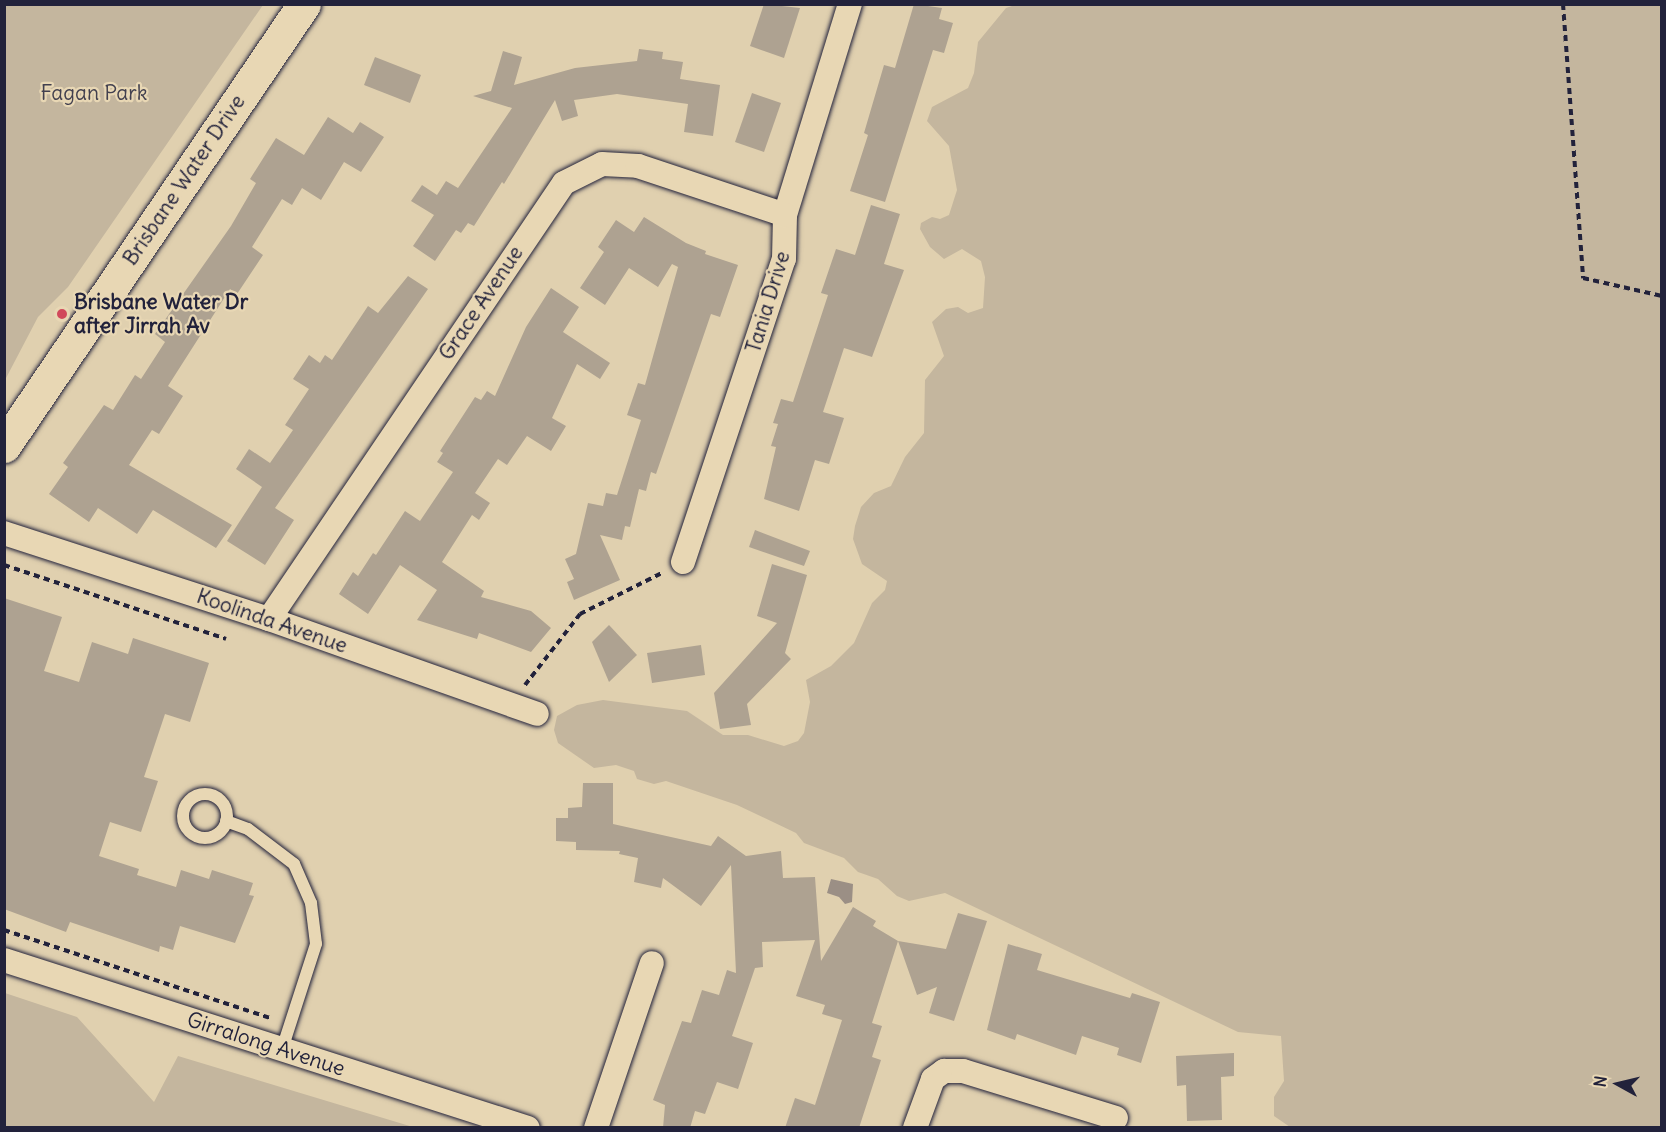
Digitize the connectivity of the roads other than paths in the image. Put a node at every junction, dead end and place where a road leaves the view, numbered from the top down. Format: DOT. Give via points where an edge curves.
graph roads {
  1 [pos="304,4"];
  2 [pos="850,4"];
  3 [pos="785,215"];
  4 [pos="4,446"];
  5 [pos="4,533"];
  6 [pos="683,562"];
  7 [pos="269,619"];
  8 [pos="537,714"];
  9 [pos="226,821"];
  10 [pos="4,960"];
  11 [pos="652,963"];
  12 [pos="282,1049"];
  13 [pos="1116,1118"];
  14 [pos="528,1128"];
  15 [pos="596,1128"];
  16 [pos="915,1128"];
  1 -- 4 [label="main road, Brisbane Water Drive"];
  2 -- 3 [label="street, Tania Drive"];
  3 -- 6 [label="street, Tania Drive" via="784,259"];
  3 -- 7 [label="street, Grace Avenue" via="638,166 602,164 564,183"];
  5 -- 7 [label="street, Koolinda Avenue"];
  7 -- 8 [label="street, Koolinda Avenue"];
  9 -- 12 [label="lane" via="257,834 294,864 311,903 316,944"];
  10 -- 12 [label="street, Girralong Avenue"];
  11 -- 15 [label="street"];
  12 -- 14 [label="street, Girralong Avenue"];
  13 -- 16 [label="street" via="963,1071 944,1071 933,1079"];
}
